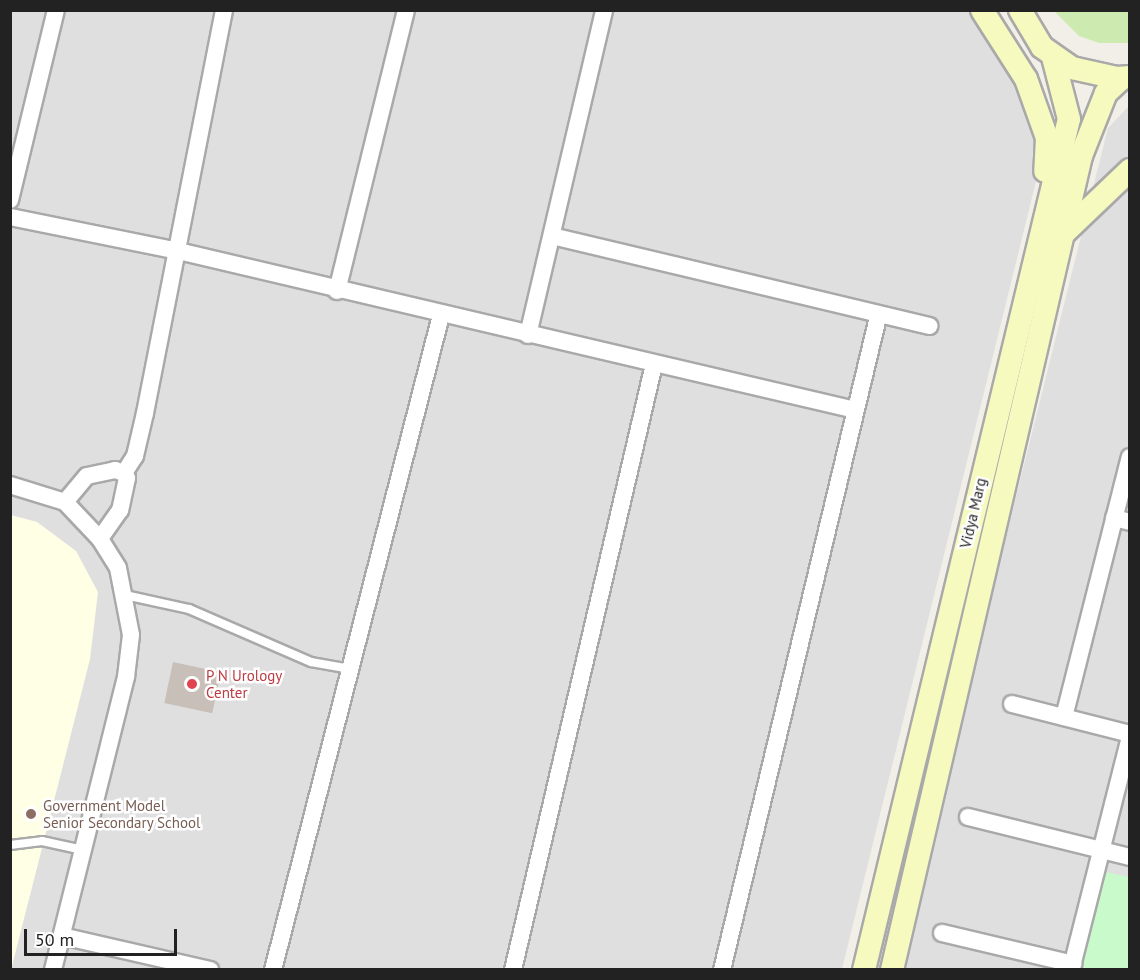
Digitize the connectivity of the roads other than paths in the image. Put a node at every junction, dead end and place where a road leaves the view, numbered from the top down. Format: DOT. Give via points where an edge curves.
graph roads {
  1 [pos="56,10"];
  2 [pos="224,10"];
  3 [pos="406,10"];
  4 [pos="604,10"];
  5 [pos="982,10"];
  6 [pos="1020,10"];
  7 [pos="1053,57"];
  8 [pos="1126,77"];
  9 [pos="1130,170"];
  10 [pos="10,200"];
  11 [pos="10,218"];
  12 [pos="1042,223"];
  13 [pos="1063,234"];
  14 [pos="552,236"];
  15 [pos="174,250"];
  16 [pos="337,291"];
  17 [pos="441,315"];
  18 [pos="878,317"];
  19 [pos="929,326"];
  20 [pos="528,335"];
  21 [pos="654,364"];
  22 [pos="855,410"];
  23 [pos="1130,457"];
  24 [pos="124,473"];
  25 [pos="10,484"];
  26 [pos="65,502"];
  27 [pos="1122,520"];
  28 [pos="100,538"];
  29 [pos="125,595"];
  30 [pos="350,669"];
  31 [pos="1012,704"];
  32 [pos="1064,717"];
  33 [pos="1130,735"];
  34 [pos="968,818"];
  35 [pos="10,845"];
  36 [pos="1102,849"];
  37 [pos="83,850"];
  38 [pos="1130,856"];
  39 [pos="942,933"];
  40 [pos="62,936"];
  41 [pos="1072,967"];
  42 [pos="53,969"];
  43 [pos="210,969"];
  44 [pos="273,969"];
  45 [pos="513,969"];
  46 [pos="722,969"];
  47 [pos="864,969"];
  48 [pos="892,969"];
  1 -- 10 [label="street"];
  2 -- 15 [label="street"];
  3 -- 16 [label="street"];
  4 -- 14 [label="street"];
  5 -- 12 [label="main road" via="1026,79 1047,138"];
  6 -- 7 [label="main road, Vidya Marg" via="1042,47"];
  7 -- 8 [label="main road, Vidya Marg" via="1072,68"];
  7 -- 12 [label="main road, Vidya Marg" via="1069,119"];
  8 -- 13 [label="main road, Vidya Marg" via="1106,93 1092,123"];
  9 -- 13 [label="main road"];
  11 -- 15 [label="street"];
  12 -- 47 [label="main road, Vidya Marg"];
  13 -- 48 [label="main road, Vidya Marg"];
  14 -- 18 [label="street"];
  14 -- 20 [label="street"];
  15 -- 16 [label="street"];
  15 -- 24 [label="street" via="142,430 135,456"];
  16 -- 17 [label="street"];
  17 -- 20 [label="street"];
  17 -- 30 [label="street"];
  18 -- 19 [label="street"];
  18 -- 22 [label="street"];
  20 -- 21 [label="street"];
  21 -- 22 [label="street"];
  21 -- 45 [label="street"];
  22 -- 46 [label="street"];
  23 -- 27 [label="street"];
  24 -- 26 [label="street" via="115,470 87,476"];
  24 -- 28 [label="street" via="127,478 120,510"];
  25 -- 26 [label="street"];
  26 -- 28 [label="street"];
  27 -- 32 [label="street"];
  28 -- 29 [label="street" via="118,568"];
  29 -- 30 [label="lane" via="189,609 311,662"];
  29 -- 37 [label="street" via="131,635 126,677"];
  30 -- 44 [label="street"];
  31 -- 32 [label="street"];
  32 -- 33 [label="street"];
  33 -- 36 [label="street"];
  34 -- 36 [label="street"];
  35 -- 37 [label="lane" via="42,841"];
  36 -- 38 [label="street"];
  36 -- 41 [label="street"];
  37 -- 40 [label="street"];
  39 -- 41 [label="street"];
  40 -- 42 [label="street"];
  40 -- 43 [label="street"];
}
